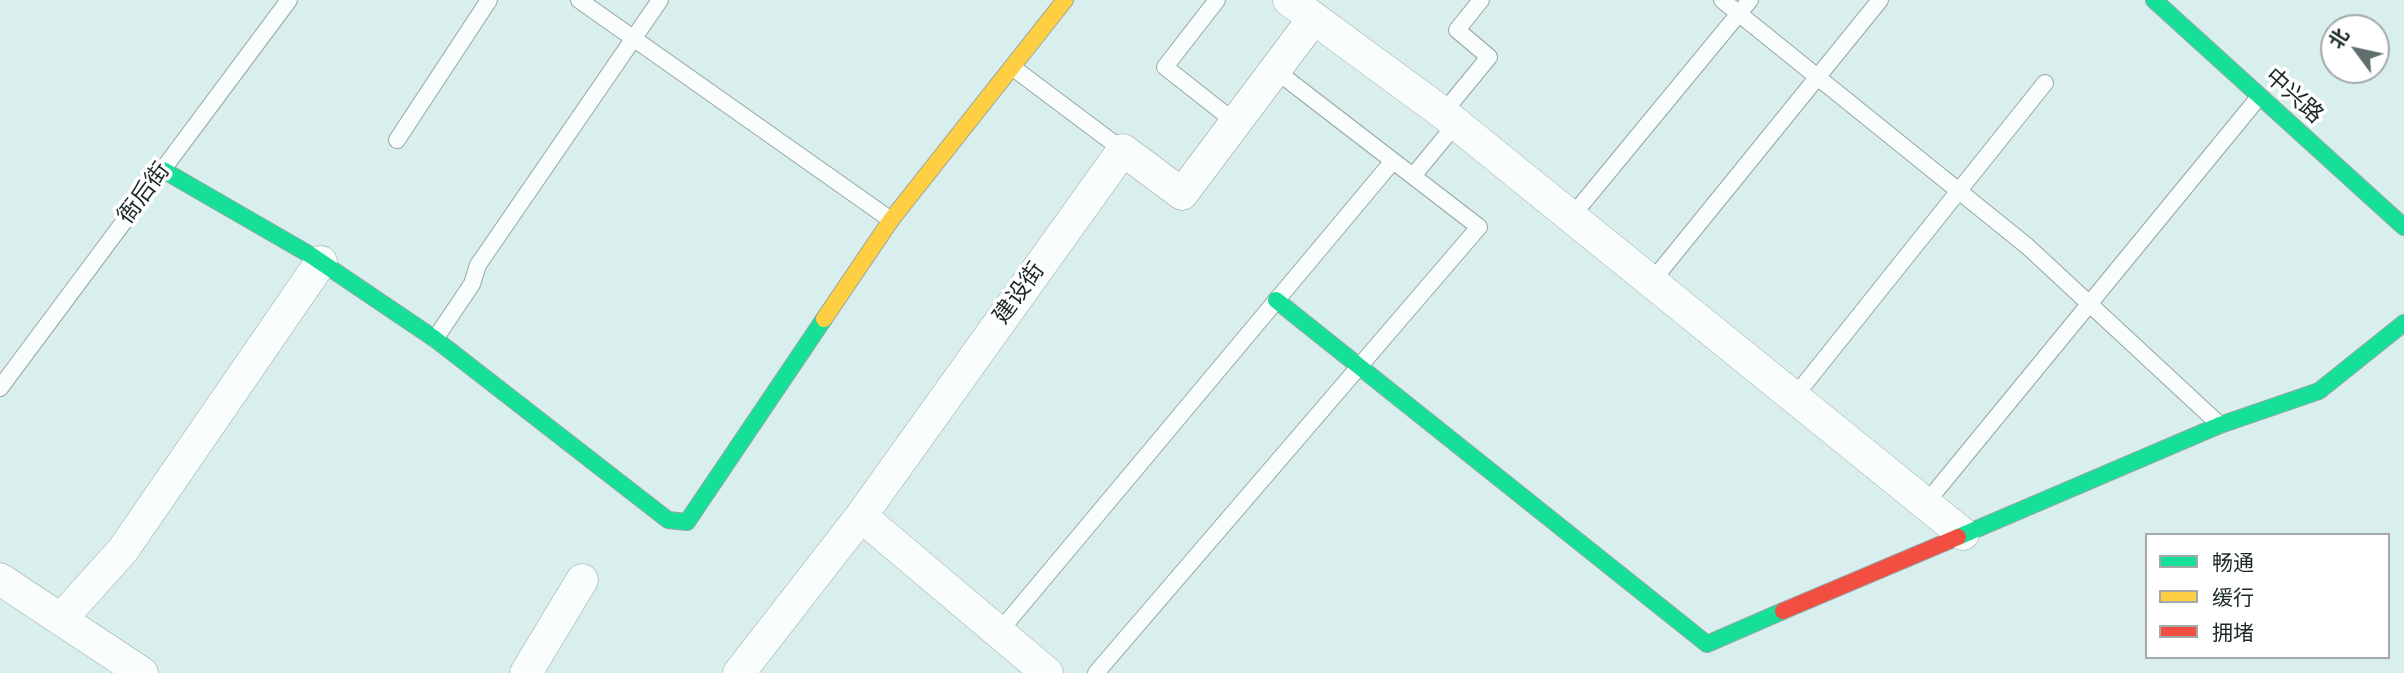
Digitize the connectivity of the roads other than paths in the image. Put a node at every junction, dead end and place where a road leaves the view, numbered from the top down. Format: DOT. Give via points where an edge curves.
graph roads {
  1 [pos="289,0"];
  2 [pos="489,0"];
  3 [pos="579,0"];
  4 [pos="660,0"];
  5 [pos="1065,0"];
  6 [pos="1217,0"];
  7 [pos="1289,0"];
  8 [pos="1481,0"];
  9 [pos="1722,0"];
  10 [pos="1750,0"];
  11 [pos="1881,0"];
  12 [pos="2154,0"];
  13 [pos="1738,13"];
  14 [pos="1314,18"];
  15 [pos="633,38"];
  16 [pos="1012,67"];
  17 [pos="1275,70"];
  18 [pos="1817,79"];
  19 [pos="2045,83"];
  20 [pos="2259,97"];
  21 [pos="1449,119"];
  22 [pos="1235,122"];
  23 [pos="397,140"];
  24 [pos="1123,150"];
  25 [pos="1393,161"];
  26 [pos="163,170"];
  27 [pos="1413,176"];
  28 [pos="1959,190"];
  29 [pos="1182,194"];
  30 [pos="1572,216"];
  31 [pos="891,220"];
  32 [pos="2404,227"];
  33 [pos="321,262"];
  34 [pos="1653,280"];
  35 [pos="1276,300"];
  36 [pos="2090,304"];
  37 [pos="2404,323"];
  38 [pos="435,339"];
  39 [pos="1358,368"];
  40 [pos="0,388"];
  41 [pos="1794,396"];
  42 [pos="2220,425"];
  43 [pos="1926,503"];
  44 [pos="861,516"];
  45 [pos="1963,534"];
  46 [pos="0,579"];
  47 [pos="582,580"];
  48 [pos="61,619"];
  49 [pos="999,632"];
  50 [pos="142,673"];
  51 [pos="526,673"];
  52 [pos="739,673"];
  53 [pos="1048,673"];
  54 [pos="1096,673"];
  1 -- 26 [label="lane, 衙后街"];
  2 -- 23 [label="lane"];
  3 -- 15 [label="lane"];
  4 -- 15 [label="lane"];
  5 -- 16 [label="street"];
  6 -- 22 [label="lane" via="1165,67"];
  7 -- 14 [label="street"];
  8 -- 21 [label="lane" via="1457,30 1489,57"];
  9 -- 13 [label="lane"];
  10 -- 13 [label="lane"];
  11 -- 18 [label="lane"];
  12 -- 20 [label="street, 中兴路"];
  13 -- 18 [label="lane"];
  13 -- 30 [label="lane"];
  14 -- 17 [label="street"];
  14 -- 21 [label="street"];
  15 -- 31 [label="lane"];
  15 -- 38 [label="lane" via="478,265 472,284"];
  16 -- 24 [label="lane"];
  16 -- 31 [label="street"];
  17 -- 22 [label="street"];
  17 -- 25 [label="lane"];
  18 -- 28 [label="lane"];
  18 -- 34 [label="lane"];
  19 -- 28 [label="lane"];
  20 -- 32 [label="street, 中兴路"];
  20 -- 36 [label="lane"];
  21 -- 27 [label="lane"];
  21 -- 30 [label="street"];
  22 -- 29 [label="street"];
  24 -- 29 [label="lane"];
  24 -- 44 [label="street, 建设街"];
  25 -- 27 [label="lane"];
  25 -- 35 [label="lane"];
  26 -- 33 [label="street"];
  26 -- 40 [label="lane, 衙后街"];
  27 -- 39 [label="lane" via="1479,227"];
  28 -- 36 [label="lane"];
  28 -- 41 [label="lane"];
  30 -- 34 [label="street"];
  31 -- 38 [label="street" via="687,522 668,520"];
  33 -- 38 [label="street"];
  33 -- 48 [label="street" via="123,550"];
  34 -- 41 [label="street"];
  35 -- 39 [label="street"];
  35 -- 49 [label="lane"];
  36 -- 42 [label="lane"];
  36 -- 43 [label="lane"];
  37 -- 42 [label="street" via="2319,391"];
  39 -- 45 [label="street" via="1707,644"];
  39 -- 54 [label="lane"];
  41 -- 43 [label="street"];
  42 -- 45 [label="street"];
  43 -- 45 [label="street"];
  44 -- 49 [label="street"];
  44 -- 52 [label="street, 建设街"];
  46 -- 48 [label="street"];
  47 -- 51 [label="street"];
  48 -- 50 [label="street"];
  49 -- 53 [label="street"];
}
